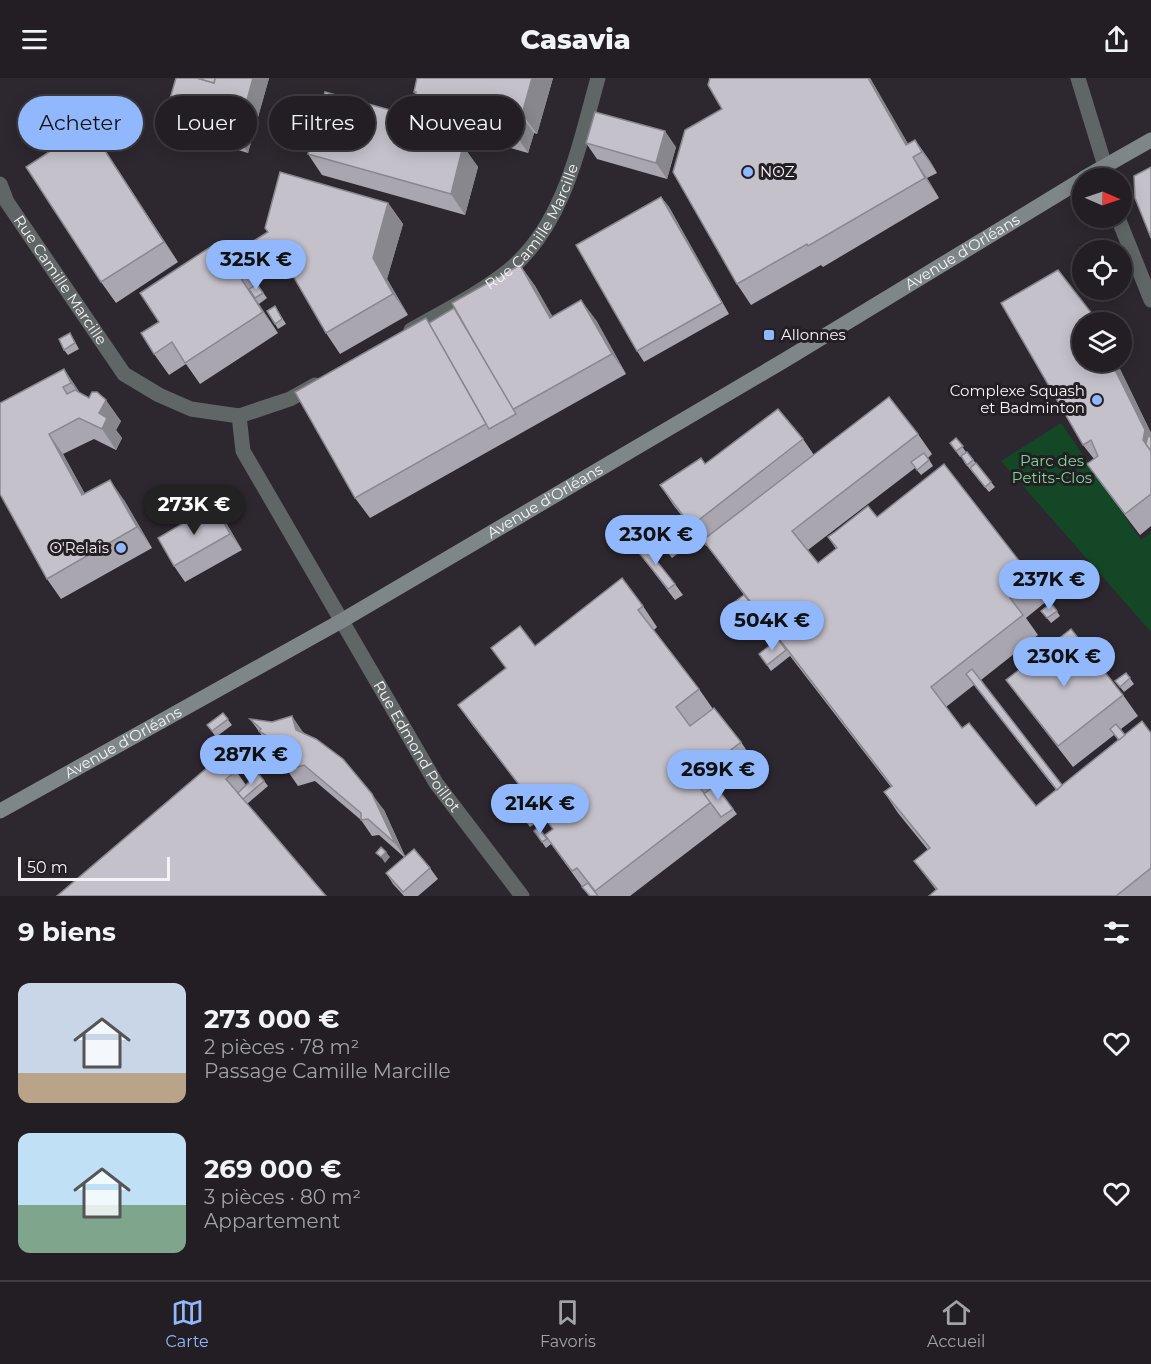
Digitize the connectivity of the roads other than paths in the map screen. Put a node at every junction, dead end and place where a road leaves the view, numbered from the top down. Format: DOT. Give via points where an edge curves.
graph roads {
  1 [pos="598,78"];
  2 [pos="1078,78"];
  3 [pos="1151,140"];
  4 [pos="1105,168"];
  5 [pos="1112,168"];
  6 [pos="0,184"];
  7 [pos="1072,186"];
  8 [pos="1122,228"];
  9 [pos="1151,300"];
  10 [pos="401,336"];
  11 [pos="330,376"];
  12 [pos="239,416"];
  13 [pos="343,620"];
  14 [pos="0,811"];
  15 [pos="522,896"];
  1 -- 10 [label="street, Rue Camille Marcille" via="570,176 545,229 510,269"];
  2 -- 4 [label="street"];
  3 -- 5 [label="main road, Avenue d'Orléans"];
  6 -- 12 [label="street, Rue Camille Marcille" via="7,202 124,374 191,409"];
  7 -- 13 [label="main road, Avenue d'Orléans"];
  8 -- 9 [label="street"];
  11 -- 12 [label="street, Rue Camille Marcille" via="290,399"];
  12 -- 13 [label="street, Rue Edmond Poillot" via="243,452"];
  13 -- 14 [label="main road, Avenue d'Orléans"];
  13 -- 15 [label="street, Rue Edmond Poillot" via="436,783"];
}
